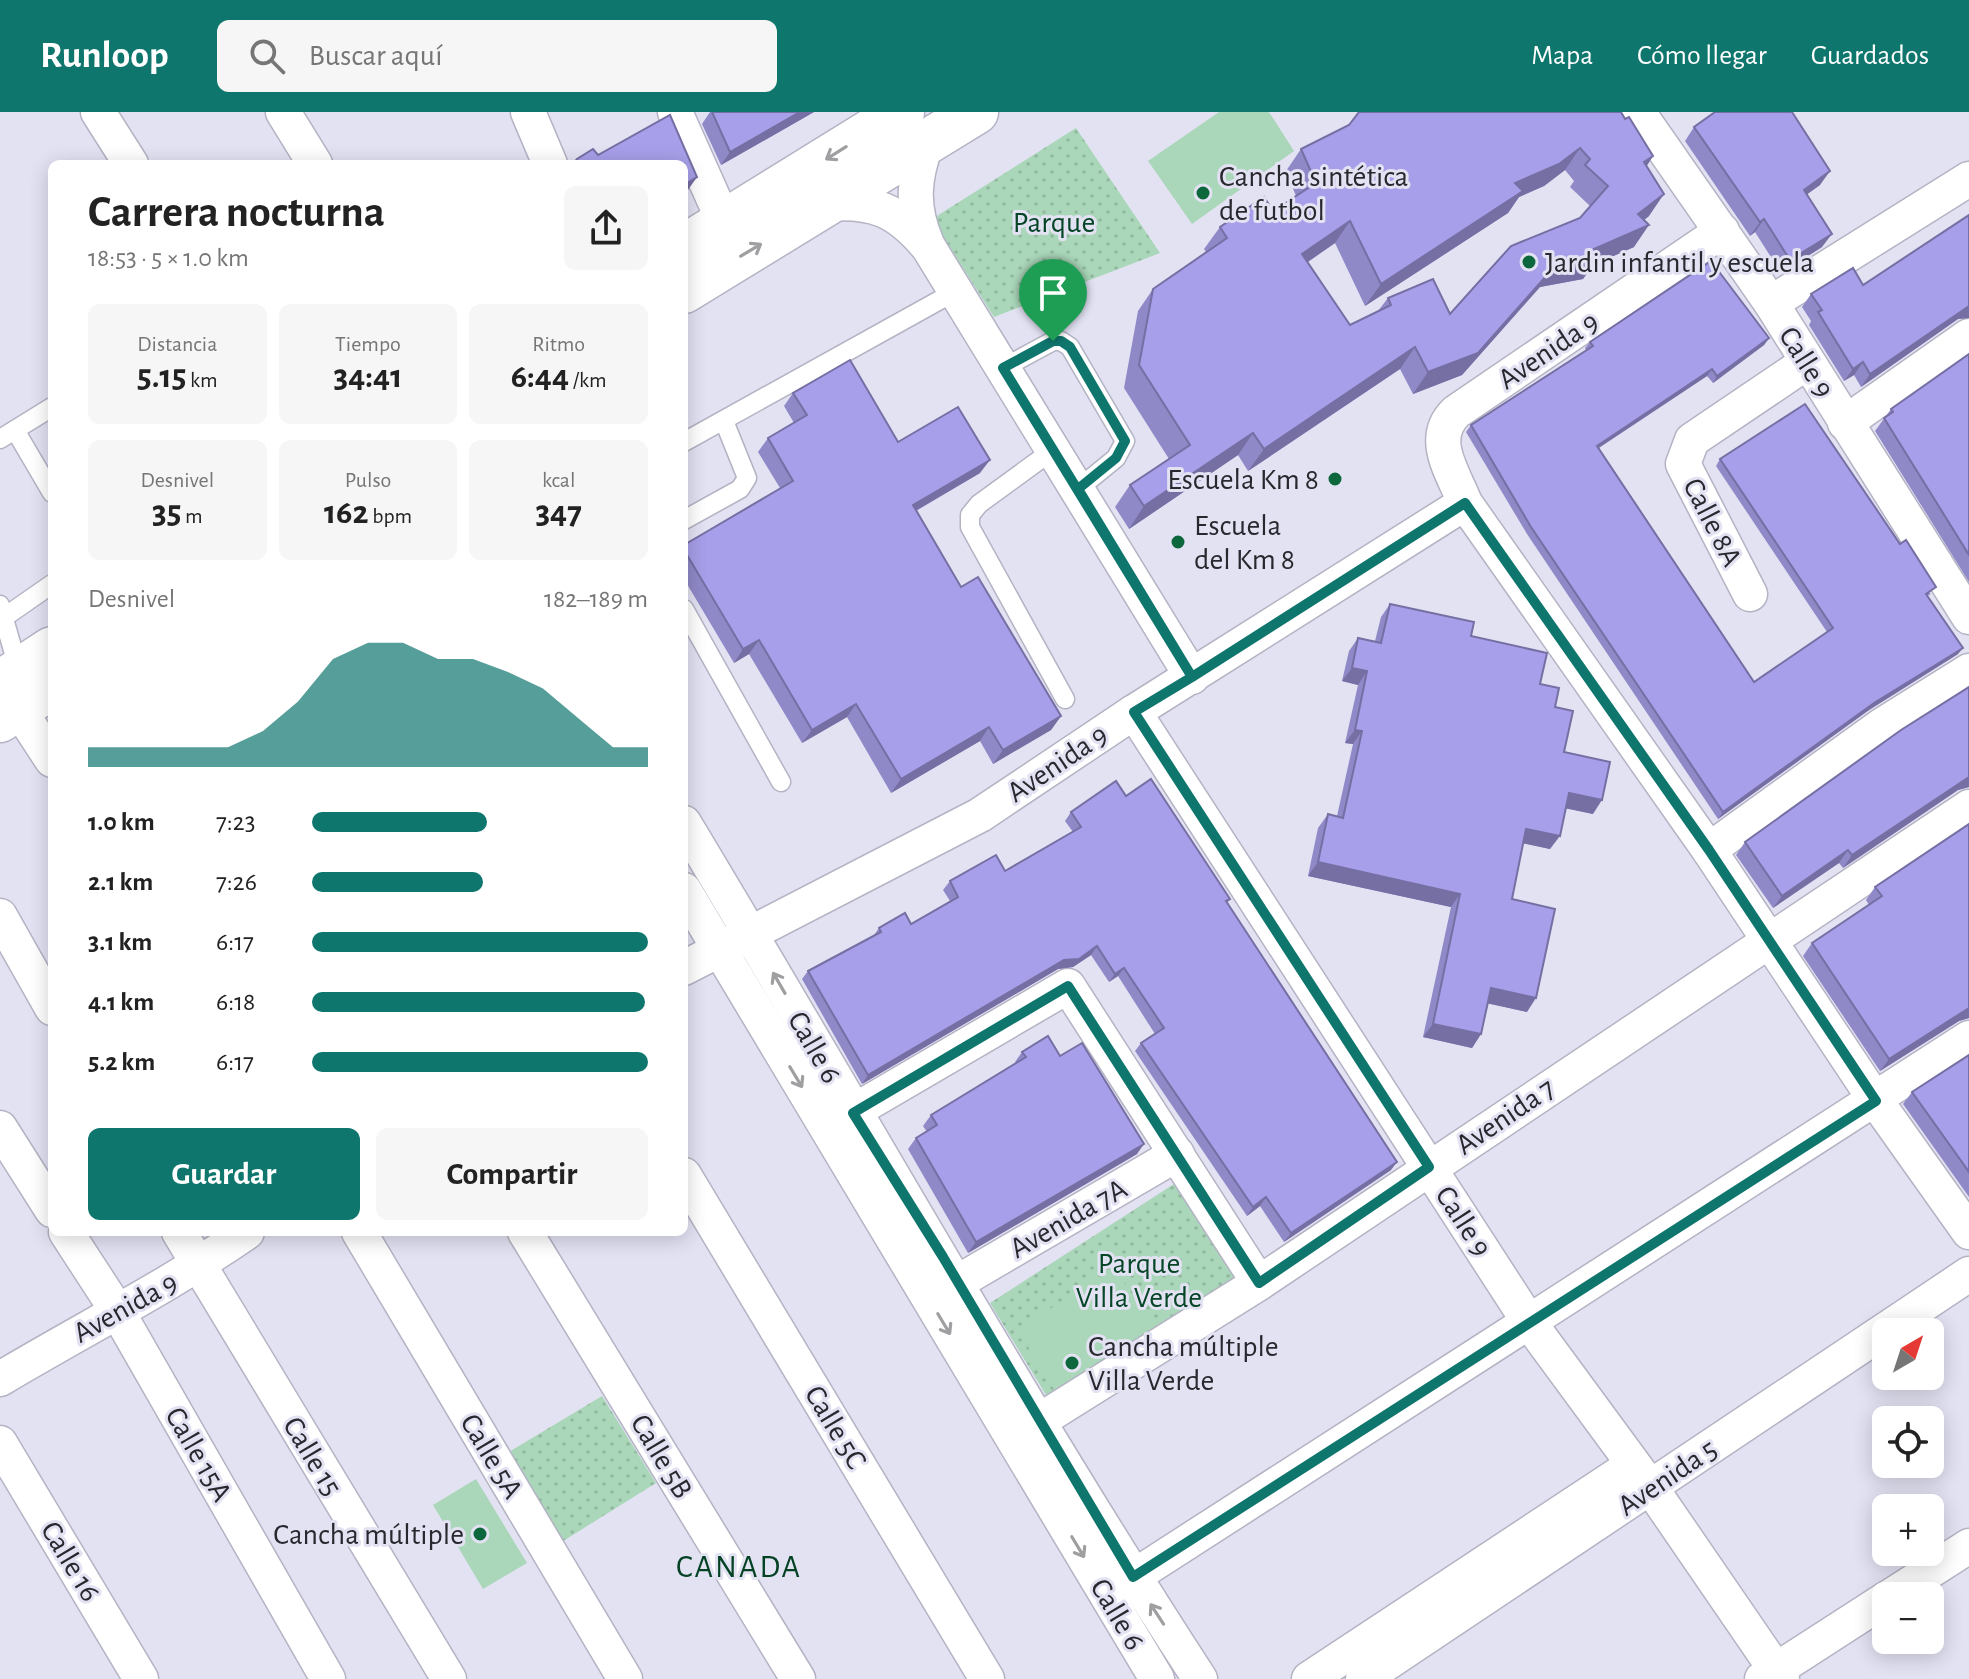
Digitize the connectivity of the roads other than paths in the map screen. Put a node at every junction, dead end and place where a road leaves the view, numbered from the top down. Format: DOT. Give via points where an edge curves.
graph roads {
  1 [pos="98,112"];
  2 [pos="283,112"];
  3 [pos="528,112"];
  4 [pos="675,112"];
  5 [pos="976,112"];
  6 [pos="1638,112"];
  7 [pos="915,127"];
  8 [pos="128,160"];
  9 [pos="313,160"];
  10 [pos="548,160"];
  11 [pos="1969,179"];
  12 [pos="825,204"];
  13 [pos="724,222"];
  14 [pos="1722,231"];
  15 [pos="688,244"];
  16 [pos="929,248"];
  17 [pos="688,289"];
  18 [pos="956,291"];
  19 [pos="1771,303"];
  20 [pos="1969,336"];
  21 [pos="1806,363"];
  22 [pos="1003,368"];
  23 [pos="48,409"];
  24 [pos="724,421"];
  25 [pos="1845,423"];
  26 [pos="8,434"];
  27 [pos="688,440"];
  28 [pos="1053,450"];
  29 [pos="48,488"];
  30 [pos="1078,489"];
  31 [pos="1465,503"];
  32 [pos="688,518"];
  33 [pos="1960,583"];
  34 [pos="48,586"];
  35 [pos="1750,594"];
  36 [pos="3,610"];
  37 [pos="688,616"];
  38 [pos="1969,617"];
  39 [pos="1969,671"];
  40 [pos="1192,677"];
  41 [pos="23,686"];
  42 [pos="1065,699"];
  43 [pos="1134,712"];
  44 [pos="48,750"];
  45 [pos="781,782"];
  46 [pos="1969,807"];
  47 [pos="688,830"];
  48 [pos="1709,850"];
  49 [pos="688,897"];
  50 [pos="0,916"];
  51 [pos="751,934"];
  52 [pos="1768,939"];
  53 [pos="720,949"];
  54 [pos="688,966"];
  55 [pos="48,1001"];
  56 [pos="1969,1038"];
  57 [pos="1876,1101"];
  58 [pos="840,1120"];
  59 [pos="0,1128"];
  60 [pos="1177,1154"];
  61 [pos="1429,1167"];
  62 [pos="688,1182"];
  63 [pos="48,1204"];
  64 [pos="1969,1232"];
  65 [pos="69,1236"];
  66 [pos="181,1236"];
  67 [pos="241,1236"];
  68 [pos="361,1236"];
  69 [pos="527,1236"];
  70 [pos="198,1266"];
  71 [pos="939,1271"];
  72 [pos="1969,1274"];
  73 [pos="1259,1283"];
  74 [pos="116,1309"];
  75 [pos="1529,1322"];
  76 [pos="0,1379"];
  77 [pos="1039,1421"];
  78 [pos="0,1443"];
  79 [pos="1642,1477"];
  80 [pos="1969,1546"];
  81 [pos="1133,1577"];
  82 [pos="1913,1582"];
  83 [pos="1872,1609"];
  84 [pos="318,1675"];
  85 [pos="1774,1676"];
  86 [pos="141,1679"];
  87 [pos="449,1679"];
  88 [pos="625,1679"];
  89 [pos="798,1679"];
  90 [pos="987,1679"];
  91 [pos="1157,1679"];
  92 [pos="1200,1679"];
  93 [pos="1309,1679"];
  94 [pos="1363,1679"];
  1 -- 8 [label="street"];
  2 -- 9 [label="street"];
  3 -- 10 [label="street"];
  4 -- 13 [label="street"];
  5 -- 7 [label="highway"];
  6 -- 14 [label="street, Calle 9"];
  7 -- 12 [label="highway"];
  7 -- 13 [label="highway, one-way"];
  7 -- 16 [label="street" via="913,196"];
  11 -- 19 [label="street"];
  12 -- 16 [label="street" via="854,202 884,209 910,225"];
  17 -- 12 [label="highway, one-way"];
  13 -- 15 [label="highway"];
  14 -- 19 [label="street, Calle 9"];
  14 -- 31 [label="street, Avenida 9" via="1444,424 1441,441"];
  16 -- 18 [label="street"];
  18 -- 22 [label="street"];
  18 -- 24 [label="lane"];
  19 -- 21 [label="street, Calle 9"];
  20 -- 25 [label="street"];
  21 -- 25 [label="street, Calle 9"];
  21 -- 35 [label="street, Calle 8A" via="1692,440 1683,464"];
  22 -- 28 [label="street"];
  22 -- 30 [label="lane" via="1053,341 1070,347 1125,441 1116,458"];
  23 -- 26 [label="lane"];
  24 -- 27 [label="lane"];
  24 -- 32 [label="lane" via="747,478 740,489"];
  25 -- 33 [label="street, Calle 9"];
  26 -- 29 [label="lane"];
  28 -- 30 [label="street"];
  28 -- 42 [label="lane" via="979,504 970,515 970,527"];
  30 -- 40 [label="street"];
  31 -- 40 [label="street, Avenida 9"];
  31 -- 48 [label="street"];
  33 -- 38 [label="street, Calle 9"];
  34 -- 36 [label="lane"];
  36 -- 41 [label="lane"];
  37 -- 45 [label="lane"];
  39 -- 48 [label="street" via="1881,726"];
  40 -- 43 [label="street, Avenida 9"];
  41 -- 44 [label="street"];
  43 -- 51 [label="street, Avenida 9" via="980,815"];
  43 -- 61 [label="street, Calle 9"];
  46 -- 52 [label="street, Avenida 7"];
  47 -- 51 [label="street, Calle 6"];
  48 -- 52 [label="street"];
  49 -- 53 [label="street, Calle 6"];
  50 -- 55 [label="street"];
  51 -- 53 [label="street, Avenida 9"];
  58 -- 51 [label="street, Calle 6, one-way"];
  52 -- 57 [label="street"];
  52 -- 61 [label="street, Avenida 7"];
  53 -- 54 [label="street, Avenida 9"];
  53 -- 58 [label="street, Calle 6, one-way"];
  56 -- 57 [label="street"];
  57 -- 64 [label="street"];
  57 -- 75 [label="street"];
  58 -- 60 [label="street" via="1068,986"];
  58 -- 71 [label="street, Calle 6"];
  59 -- 63 [label="street"];
  60 -- 71 [label="street, Avenida 7A"];
  60 -- 73 [label="street"];
  61 -- 73 [label="street, Avenida 7"];
  61 -- 75 [label="street, Calle 9"];
  62 -- 90 [label="street, Calle 5C"];
  65 -- 74 [label="street, Calle 15A"];
  66 -- 70 [label="street, Calle 15"];
  67 -- 70 [label="street, Avenida 9"];
  68 -- 88 [label="street, Calle 5A"];
  69 -- 89 [label="street, Calle 5B"];
  70 -- 74 [label="street, Avenida 9"];
  70 -- 87 [label="street, Calle 15"];
  71 -- 77 [label="street, Calle 6"];
  71 -- 91 [label="street, Calle 6, one-way"];
  72 -- 79 [label="street, Avenida 5"];
  73 -- 77 [label="street, Avenida 7"];
  74 -- 76 [label="street, Avenida 9"];
  74 -- 84 [label="street, Calle 15A"];
  75 -- 79 [label="street, Calle 9"];
  75 -- 81 [label="street"];
  77 -- 81 [label="street, Calle 6"];
  78 -- 86 [label="street, Calle 16"];
  79 -- 85 [label="street, Calle 9"];
  79 -- 93 [label="street, Avenida 5"];
  79 -- 94 [label="street, Avenida 5"];
  80 -- 82 [label="street"];
  92 -- 81 [label="street, Calle 6, one-way"];
  83 -- 85 [label="street"];
}
